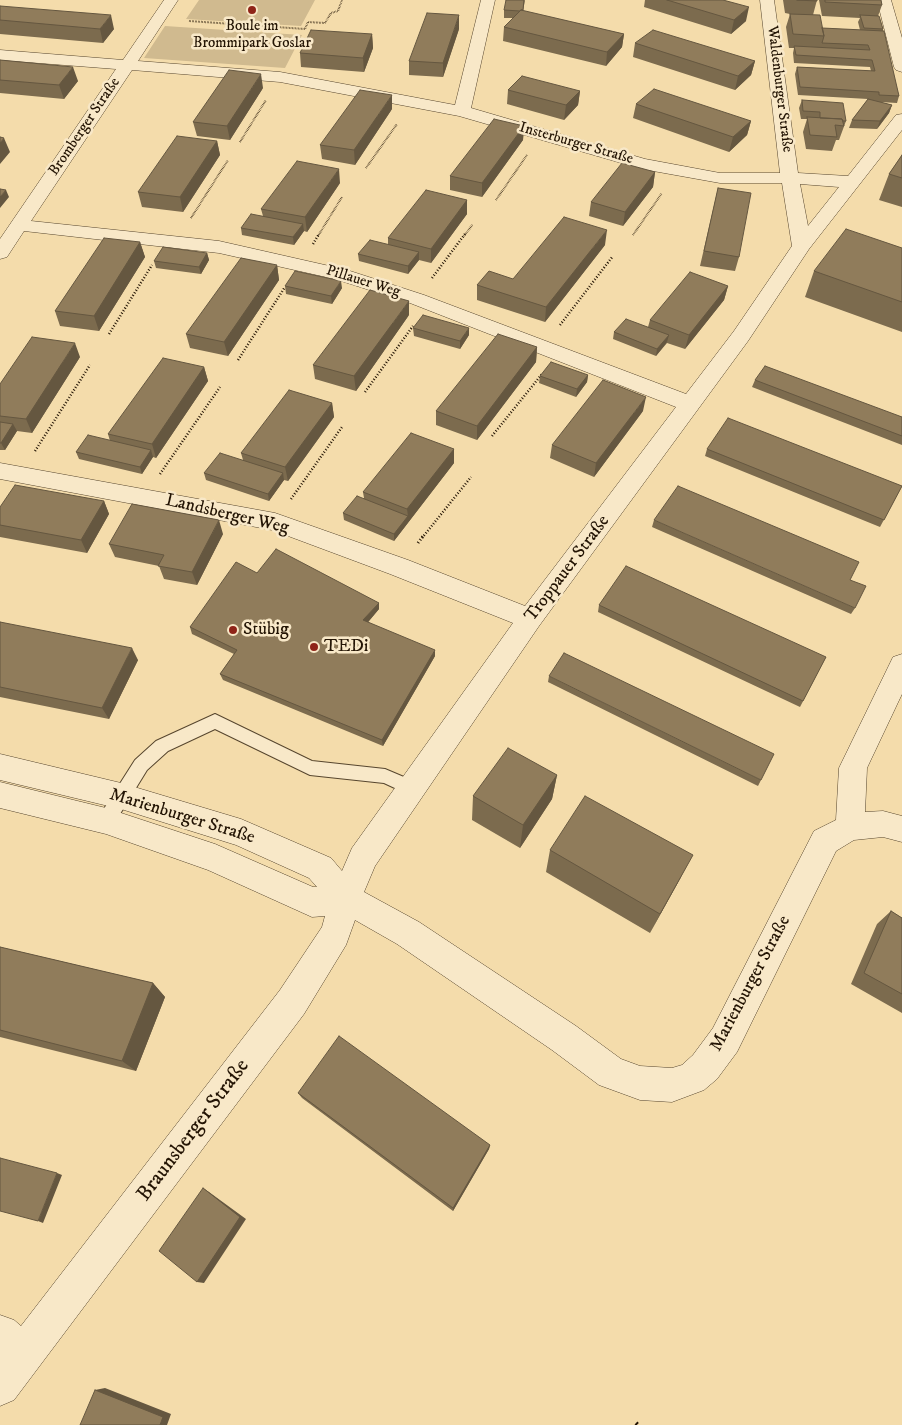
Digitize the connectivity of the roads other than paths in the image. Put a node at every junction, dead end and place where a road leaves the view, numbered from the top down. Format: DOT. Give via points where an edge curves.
graph roads {
  1 [pos="171,0"];
  2 [pos="488,0"];
  3 [pos="767,0"];
  4 [pos="884,0"];
  5 [pos="0,55"];
  6 [pos="126,66"];
  7 [pos="902,67"];
  8 [pos="462,111"];
  9 [pos="902,119"];
  10 [pos="790,178"];
  11 [pos="852,182"];
  12 [pos="20,226"];
  13 [pos="802,246"];
  14 [pos="0,253"];
  15 [pos="690,404"];
  16 [pos="10,472"];
  17 [pos="530,619"];
  18 [pos="902,665"];
  19 [pos="0,767"];
  20 [pos="412,788"];
  21 [pos="0,795"];
  22 [pos="121,796"];
  23 [pos="106,821"];
  24 [pos="850,827"];
  25 [pos="902,829"];
  26 [pos="346,899"];
  27 [pos="12,1344"];
  28 [pos="0,1386"];
  1 -- 6 [label="street, Bromberger Straße"];
  2 -- 8 [label="street"];
  3 -- 10 [label="street, Waldenburger Straße"];
  4 -- 7 [label="street"];
  5 -- 6 [label="street, Insterburger Straße"];
  6 -- 8 [label="street, Insterburger Straße" via="280,78"];
  6 -- 12 [label="street, Bromberger Straße"];
  8 -- 10 [label="street, Insterburger Straße" via="642,164 720,178"];
  9 -- 11 [label="street, Troppauer Straße"];
  10 -- 11 [label="street"];
  10 -- 13 [label="street"];
  11 -- 13 [label="street, Troppauer Straße"];
  12 -- 14 [label="street, Bromberger Straße"];
  12 -- 15 [label="street, Pillauer Weg" via="219,247 340,274 423,301"];
  13 -- 15 [label="street, Troppauer Straße"];
  15 -- 17 [label="street, Troppauer Straße"];
  16 -- 17 [label="street, Landsberger Weg" via="275,522"];
  17 -- 20 [label="street, Troppauer Straße"];
  18 -- 24 [label="street" via="853,768"];
  19 -- 22 [label="street, Marienburger Straße"];
  20 -- 22 [label="lane" via="386,776 310,768 215,721 162,746 141,766"];
  20 -- 26 [label="street, Troppauer Straße" via="363,858"];
  21 -- 23 [label="street, Marienburger Straße"];
  22 -- 23 [label="lane"];
  22 -- 26 [label="street, Marienburger Straße" via="241,833 320,868"];
  23 -- 26 [label="street, Marienburger Straße" via="215,858 312,902"];
  24 -- 25 [label="street, Marienburger Straße" via="883,824"];
  24 -- 26 [label="street, Marienburger Straße" via="825,841 725,1040 705,1067 692,1078 672,1085 640,1084 611,1073 408,933"];
  26 -- 27 [label="street, Braunsberger Straße" via="335,934 292,1002"];
  27 -- 28 [label="street, Braunsberger Straße"];
}
